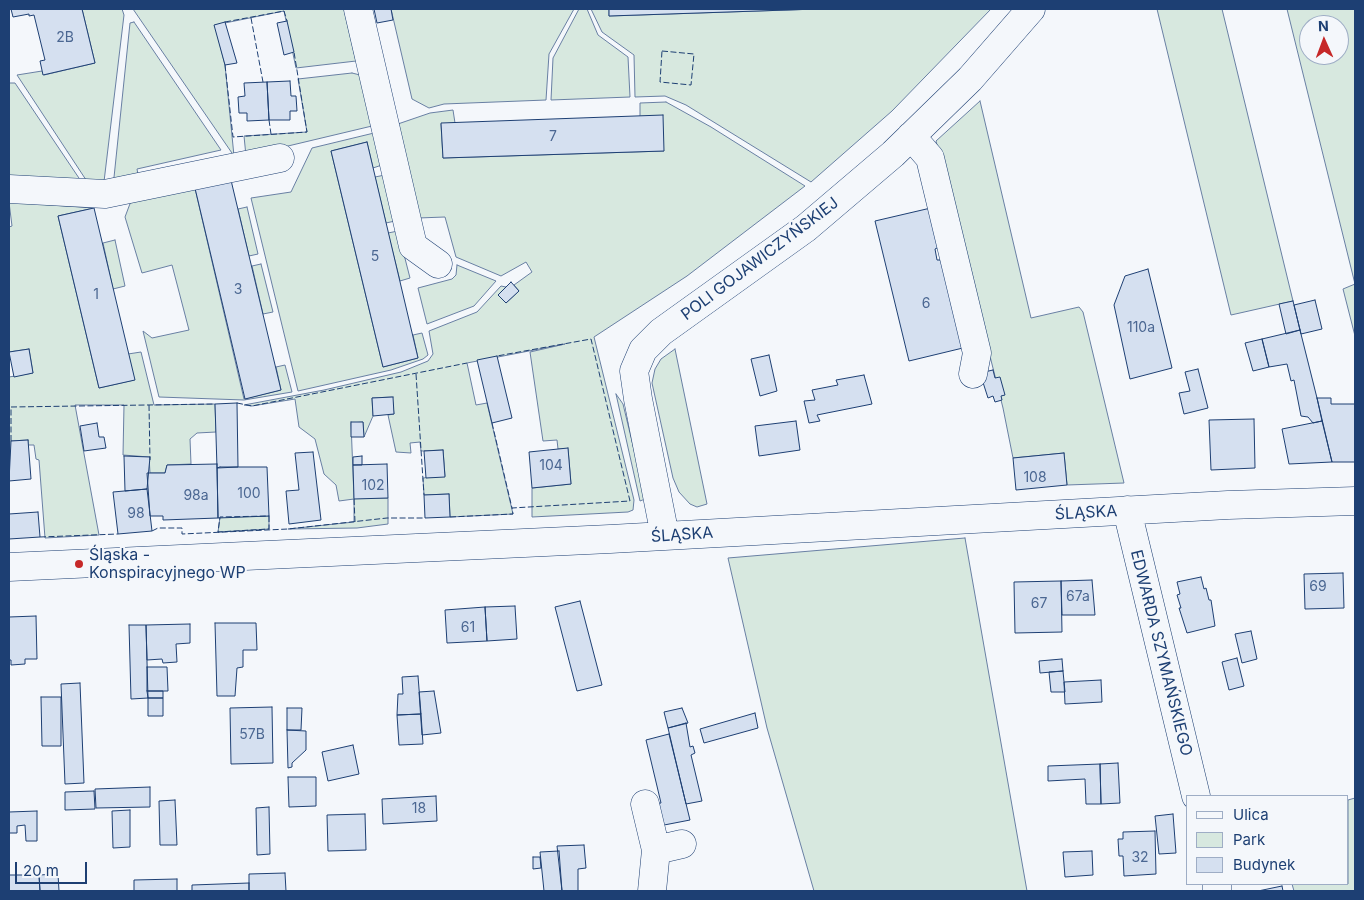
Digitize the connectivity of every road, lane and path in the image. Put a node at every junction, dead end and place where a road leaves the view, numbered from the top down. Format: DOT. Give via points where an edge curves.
graph roads {
  1 [pos="358,9"];
  2 [pos="1031,9"];
  3 [pos="911,136"];
  4 [pos="280,158"];
  5 [pos="9,189"];
  6 [pos="438,264"];
  7 [pos="973,374"];
  8 [pos="1355,502"];
  9 [pos="1127,510"];
  10 [pos="665,536"];
  11 [pos="9,567"];
  12 [pos="1196,795"];
  13 [pos="645,804"];
  14 [pos="652,891"];
  1 -- 6 [label="street" via="413,246"];
  2 -- 3 [label="street, POLI GOJAWICZYŃSKIEJ" via="970,79"];
  3 -- 7 [label="street" via="930,158 977,353"];
  3 -- 10 [label="street, POLI GOJAWICZYŃSKIEJ" via="806,228 662,332 643,350 634,371"];
  4 -- 5 [label="street" via="105,194"];
  8 -- 9 [label="street, ŚLĄSKA"];
  9 -- 10 [label="street, ŚLĄSKA"];
  9 -- 12 [label="street, EDWARDA SZYMAŃSKIEGO"];
  10 -- 11 [label="street, ŚLĄSKA"];
  13 -- 14 [label="street" via="669,847"];
}
